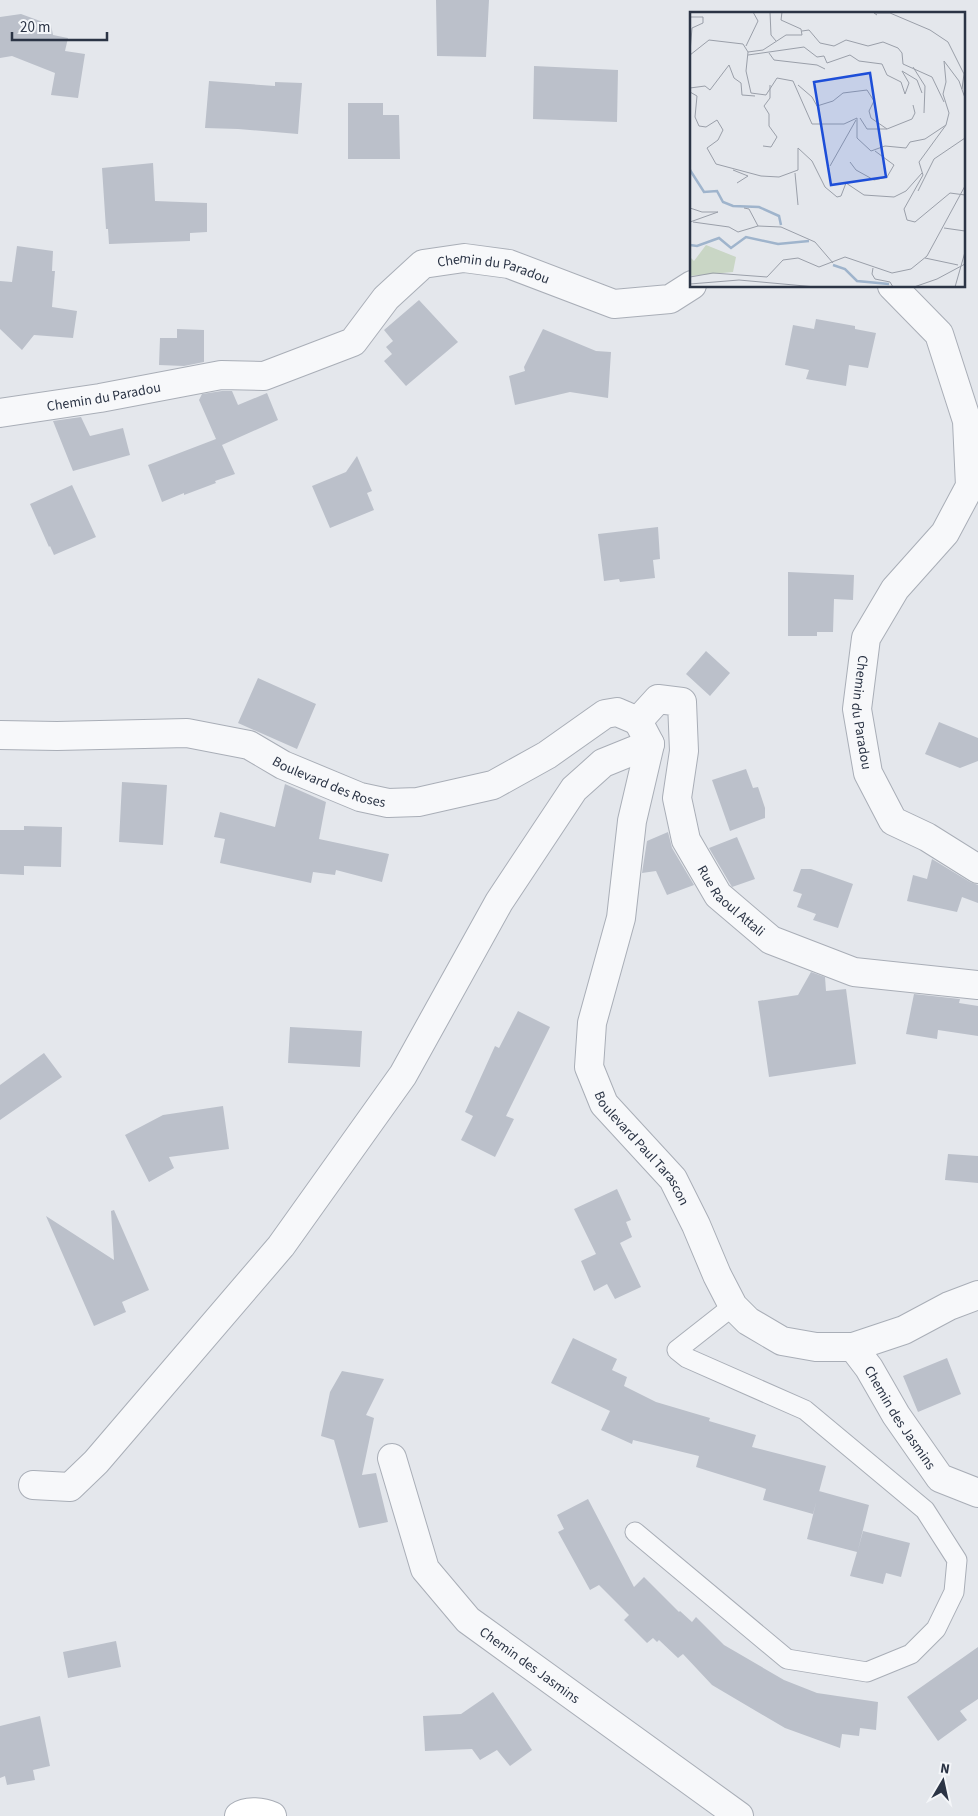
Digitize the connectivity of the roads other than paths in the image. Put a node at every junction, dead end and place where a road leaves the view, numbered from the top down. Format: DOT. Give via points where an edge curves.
graph roads {
  1 [pos="690,286"];
  2 [pos="894,288"];
  3 [pos="0,413"];
  4 [pos="644,733"];
  5 [pos="0,735"];
  6 [pos="978,869"];
  7 [pos="978,986"];
  8 [pos="978,1295"];
  9 [pos="733,1306"];
  10 [pos="853,1347"];
  11 [pos="392,1458"];
  12 [pos="33,1485"];
  13 [pos="978,1493"];
  14 [pos="635,1532"];
  15 [pos="239,1816"];
  16 [pos="272,1816"];
  17 [pos="739,1816"];
  1 -- 3 [label="street, Chemin du Paradou" via="670,299 614,304 510,264 464,258 423,264 386,298 353,342 264,376 221,375"];
  2 -- 6 [label="street, Chemin du Paradou" via="939,334 967,421 970,486 945,533 895,589 866,638 857,710 868,772 893,821 927,837"];
  4 -- 5 [label="street, Boulevard des Roses" via="617,712 605,714 547,755 493,785 418,802 388,803 360,797 291,768 249,745 186,733"];
  4 -- 7 [label="street, Rue Raoul Attali" via="658,699 682,702 684,751 678,798 686,840 718,896 771,940 854,972"];
  4 -- 9 [label="street, Boulevard Paul Tarascon" via="621,918 592,1023 590,1068 604,1104 673,1178"];
  4 -- 12 [label="street" via="574,789 499,902 403,1075 281,1246 96,1462 70,1487"];
  8 -- 10 [label="street, Boulevard Paul Tarascon" via="904,1330"];
  9 -- 10 [label="street, Boulevard Paul Tarascon" via="748,1321 782,1341 816,1347"];
  9 -- 14 [label="lane" via="677,1350 686,1358 805,1410 925,1510 957,1560 954,1592 936,1629 911,1654 868,1672 787,1659"];
  10 -- 13 [label="street, Chemin des Jasmins" via="940,1478"];
  11 -- 17 [label="street, Chemin des Jasmins" via="425,1569 468,1620"];
  15 -- 16 [label="street" via="265,1813"];
}
